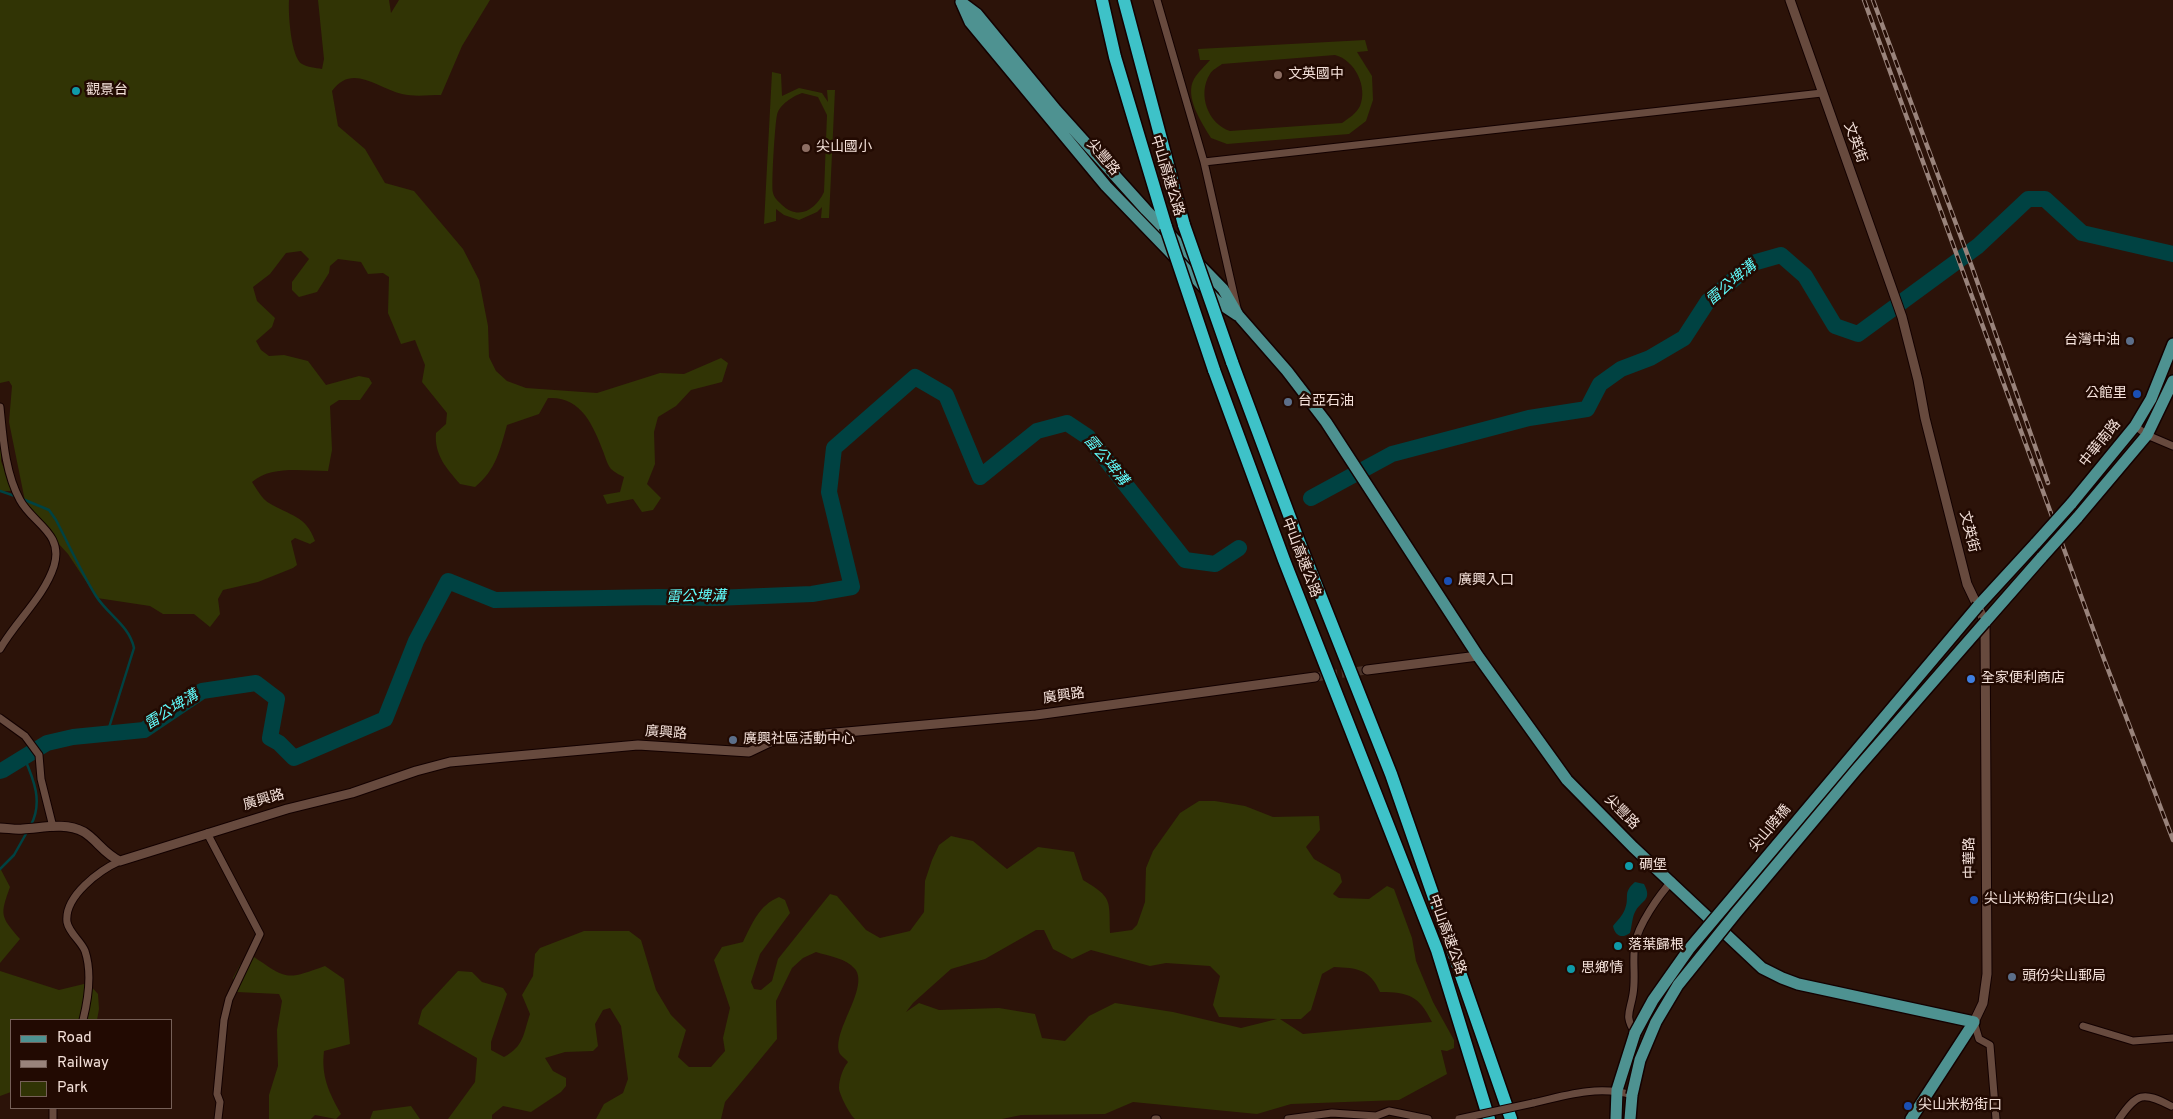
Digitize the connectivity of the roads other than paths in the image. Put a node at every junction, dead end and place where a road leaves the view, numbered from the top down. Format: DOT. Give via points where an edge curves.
graph roads {
  1 [pos="1102,0"];
  2 [pos="1124,0"];
  3 [pos="1158,0"];
  4 [pos="1790,0"];
  5 [pos="961,1"];
  6 [pos="1822,93"];
  7 [pos="1204,162"];
  8 [pos="1238,315"];
  9 [pos="2173,344"];
  10 [pos="2171,358"];
  11 [pos="2173,381"];
  12 [pos="0,407"];
  13 [pos="2135,426"];
  14 [pos="2147,435"];
  15 [pos="2173,446"];
  16 [pos="1978,606"];
  17 [pos="1985,622"];
  18 [pos="0,649"];
  19 [pos="1478,656"];
  20 [pos="1367,670"];
  21 [pos="1315,677"];
  22 [pos="0,718"];
  23 [pos="53,827"];
  24 [pos="0,828"];
  25 [pos="207,833"];
  26 [pos="120,861"];
  27 [pos="1672,881"];
  28 [pos="83,1019"];
  29 [pos="1974,1022"];
  30 [pos="2083,1026"];
  31 [pos="1635,1034"];
  32 [pos="2173,1038"];
  33 [pos="1618,1090"];
  34 [pos="1632,1095"];
  35 [pos="2171,1106"];
  36 [pos="1368,1118"];
  37 [pos="218,1119"];
  38 [pos="1288,1119"];
  39 [pos="1428,1119"];
  40 [pos="1459,1119"];
  41 [pos="1489,1119"];
  42 [pos="1511,1119"];
  43 [pos="1616,1119"];
  44 [pos="1630,1119"];
  45 [pos="1911,1119"];
  46 [pos="1996,1119"];
  47 [pos="2118,1119"];
  1 -- 41 [label="highway, 中山高速公路, bridge" via="1166,227 1214,370 1284,560 1437,950"];
  2 -- 42 [label="highway, 中山高速公路, bridge" via="1184,225 1298,539 1391,774"];
  3 -- 7 [label="street"];
  4 -- 6 [label="street, 文英街"];
  5 -- 8 [label="main road, 尖豐路" via="977,14 1056,110 1146,210 1223,289"];
  6 -- 7 [label="street"];
  6 -- 16 [label="street, 文英街" via="1902,317 1967,584"];
  7 -- 8 [label="street"];
  8 -- 19 [label="main road, 尖豐路" via="1326,422"];
  9 -- 10 [label="main road, 中華南路"];
  10 -- 13 [label="main road, 中華南路"];
  11 -- 14 [label="main road, 中華南路"];
  12 -- 18 [label="street" via="4,444 15,490 27,512 41,522 56,544 57,553 38,597"];
  13 -- 14 [label="street"];
  13 -- 16 [label="main road, 中華南路, bridge" via="2071,504"];
  14 -- 15 [label="street"];
  14 -- 17 [label="main road, 中華南路, bridge"];
  16 -- 17 [label="street, 中華路"];
  16 -- 31 [label="main road, 尖山陸橋, bridge" via="1689,949 1653,1000"];
  17 -- 29 [label="street, 中華路" via="1988,974 1983,1003"];
  17 -- 34 [label="main road, 尖山陸橋, bridge" via="1824,808 1678,985 1656,1022 1640,1060"];
  19 -- 20 [label="street"];
  19 -- 27 [label="main road, 尖豐路" via="1567,780 1633,847"];
  21 -- 25 [label="street, 廣興路" via="1036,715 791,737 749,752 638,745 450,762"];
  22 -- 23 [label="street" via="25,736 39,755 41,779"];
  23 -- 24 [label="street"];
  23 -- 26 [label="street" via="85,833 108,856"];
  25 -- 26 [label="street, 廣興路"];
  25 -- 37 [label="street" via="260,934 229,999 224,1020 217,1094 220,1102"];
  26 -- 28 [label="street" via="105,868 82,887 67,920 85,951 88,965"];
  27 -- 29 [label="main road, 尖豐路" via="1762,968 1782,978"];
  27 -- 31 [label="street" via="1656,902 1635,943 1633,994 1628,1014 1628,1022"];
  29 -- 45 [label="main road, 中華路"];
  29 -- 46 [label="street" via="1979,1039 1990,1045"];
  30 -- 32 [label="street" via="2133,1041"];
  31 -- 33 [label="main road, 尖山陸橋"];
  33 -- 34 [label="street"];
  33 -- 40 [label="street, bridge" via="1582,1092"];
  33 -- 43 [label="main road, 尖山陸橋"];
  34 -- 44 [label="main road, 尖山陸橋"];
  35 -- 47 [label="street" via="2153,1096 2138,1097"];
  36 -- 38 [label="street" via="1332,1113"];
  36 -- 39 [label="street" via="1390,1110"];
}
